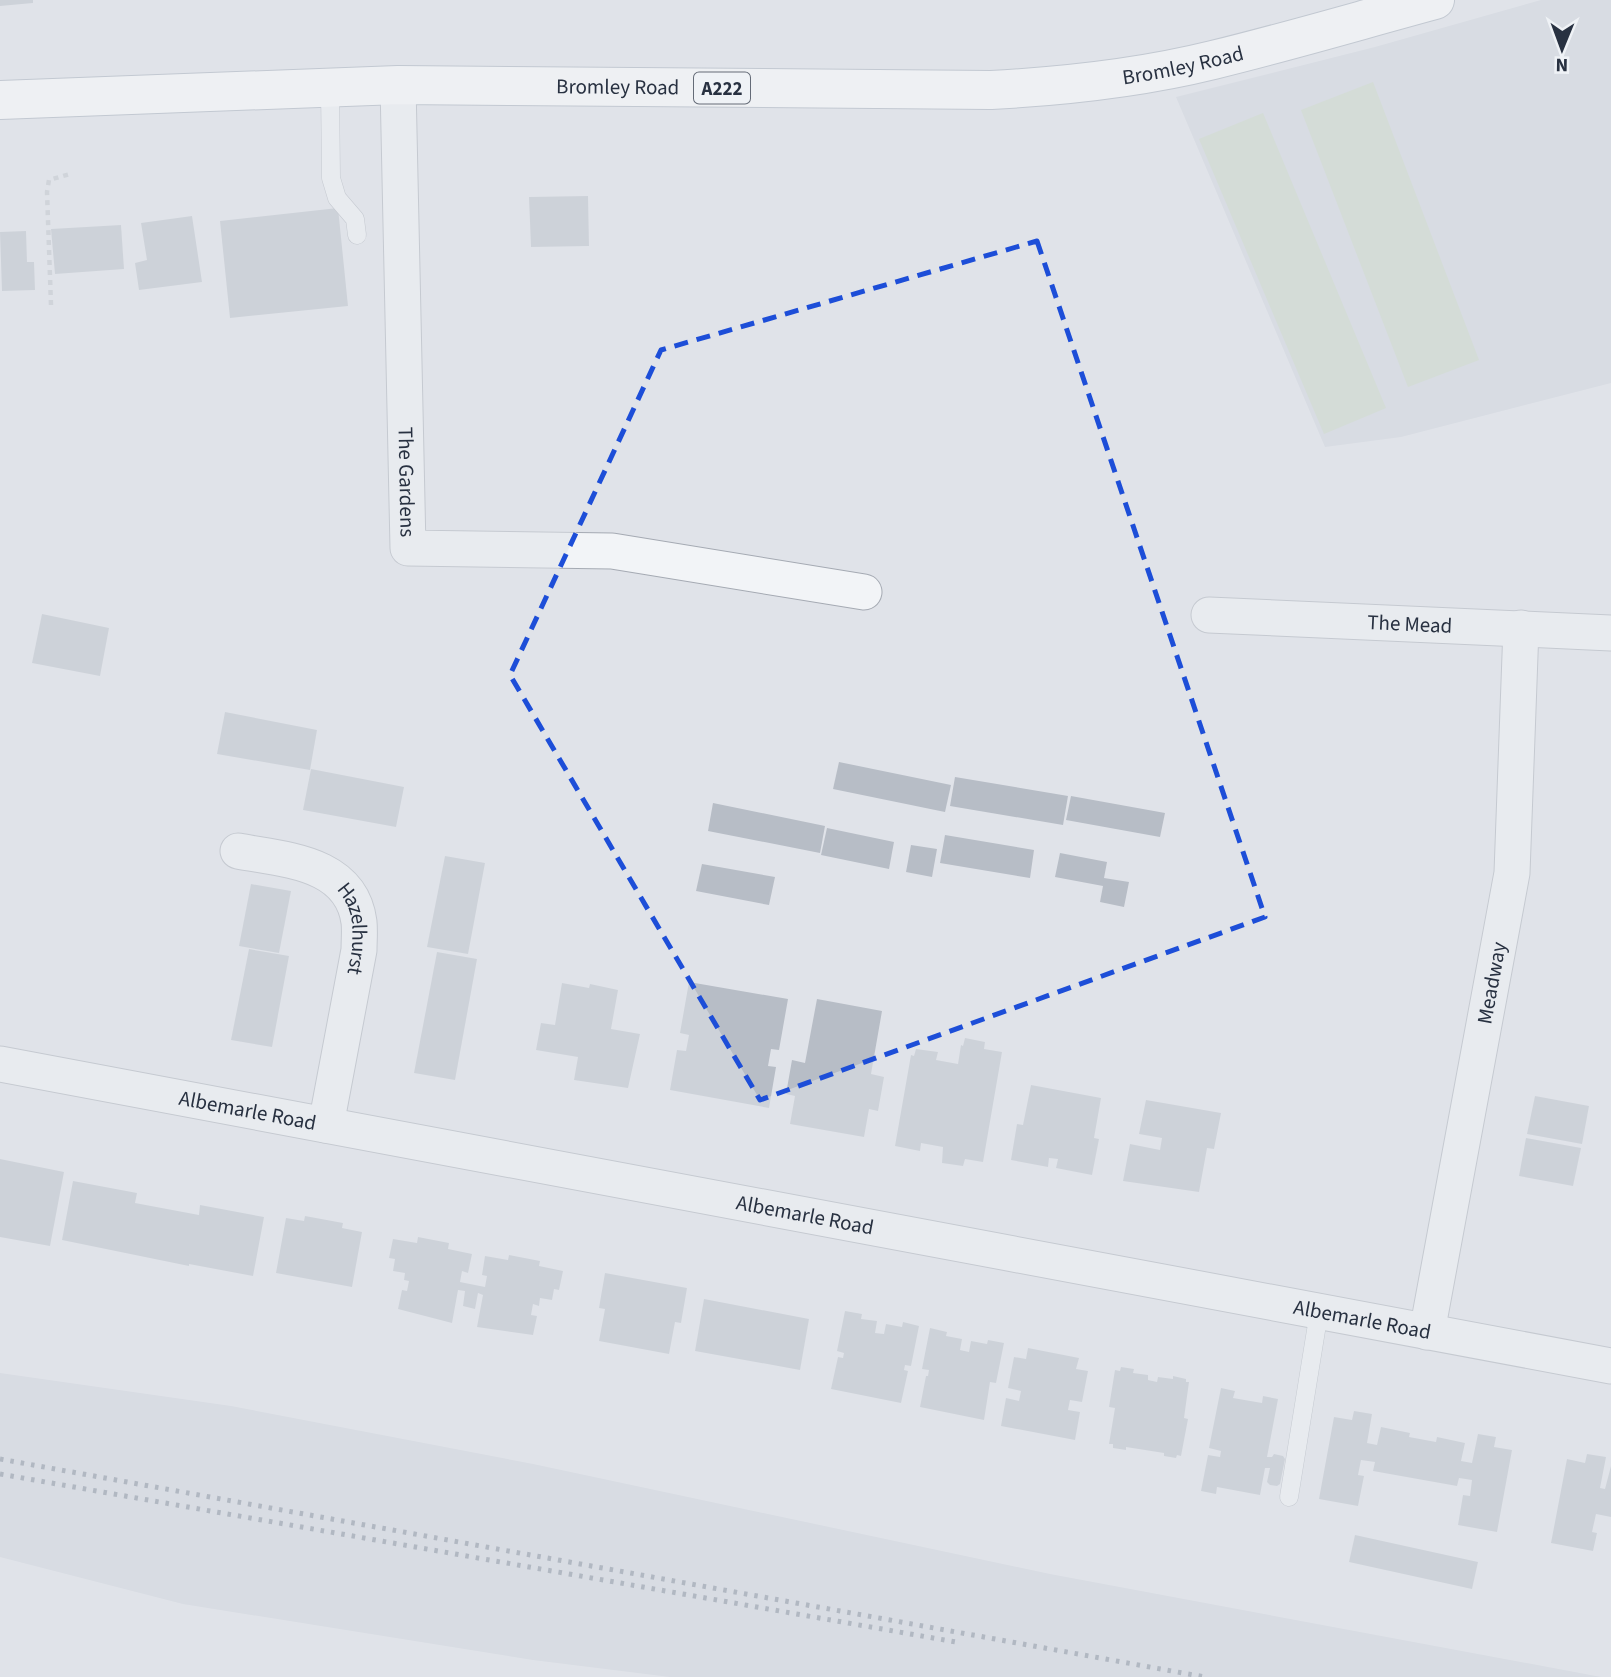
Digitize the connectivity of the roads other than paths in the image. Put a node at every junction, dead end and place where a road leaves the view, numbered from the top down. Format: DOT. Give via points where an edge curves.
graph roads {
  1 [pos="1435,0"];
  2 [pos="398,85"];
  3 [pos="330,88"];
  4 [pos="0,100"];
  5 [pos="357,235"];
  6 [pos="864,592"];
  7 [pos="1209,615"];
  8 [pos="1521,628"];
  9 [pos="1611,633"];
  10 [pos="238,851"];
  11 [pos="0,1064"];
  12 [pos="326,1125"];
  13 [pos="1320,1312"];
  14 [pos="1427,1332"];
  15 [pos="1611,1366"];
  16 [pos="1289,1497"];
  1 -- 2 [label="main road, Bromley Road / A222" via="1211,61 1059,86 991,90"];
  2 -- 3 [label="main road, Bromley Road / A222"];
  2 -- 6 [label="street, The Gardens" via="408,548 612,551"];
  3 -- 4 [label="main road, Bromley Road / A222"];
  3 -- 5 [label="lane" via="331,178 337,198 355,219"];
  7 -- 8 [label="street, The Mead"];
  8 -- 9 [label="street, The Mead"];
  8 -- 14 [label="street, Meadway" via="1512,873"];
  10 -- 12 [label="street, Hazelhurst" via="314,866 335,878 355,909 359,950"];
  11 -- 12 [label="street, Albemarle Road"];
  12 -- 13 [label="street, Albemarle Road"];
  13 -- 14 [label="street, Albemarle Road"];
  13 -- 16 [label="lane"];
  14 -- 15 [label="street, Albemarle Road"];
}
